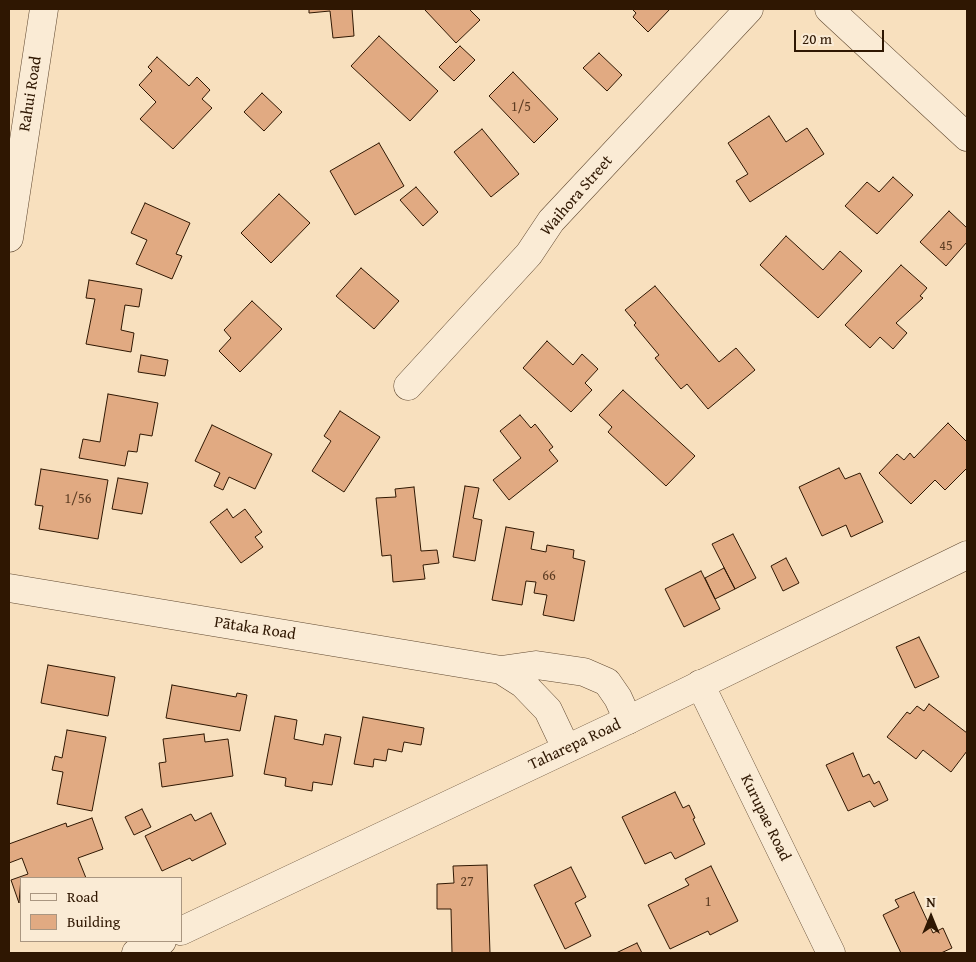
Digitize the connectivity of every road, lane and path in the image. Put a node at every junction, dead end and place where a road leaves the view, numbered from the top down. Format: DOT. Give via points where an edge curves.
graph roads {
  1 [pos="44,9"];
  2 [pos="749,9"];
  3 [pos="829,9"];
  4 [pos="967,137"];
  5 [pos="9,238"];
  6 [pos="408,386"];
  7 [pos="967,555"];
  8 [pos="9,588"];
  9 [pos="501,670"];
  10 [pos="700,684"];
  11 [pos="628,720"];
  12 [pos="566,748"];
  13 [pos="182,932"];
  14 [pos="160,942"];
  15 [pos="136,953"];
  16 [pos="831,953"];
  1 -- 5 [label="street, Rahui Road"];
  2 -- 6 [label="street, Waihora Street" via="551,220 529,254"];
  3 -- 4 [label="street"];
  7 -- 10 [label="street, Taharepa Road"];
  8 -- 9 [label="street, Pātaka Road"];
  9 -- 11 [label="street, Pātaka Road" via="536,665 584,672 607,682"];
  9 -- 12 [label="street, Pātaka Road" via="524,684 548,710"];
  10 -- 11 [label="street, Taharepa Road"];
  10 -- 16 [label="street, Kurupae Road"];
  11 -- 12 [label="street, Taharepa Road"];
  12 -- 13 [label="street, Taharepa Road"];
  14 -- 15 [label="street"];
}
